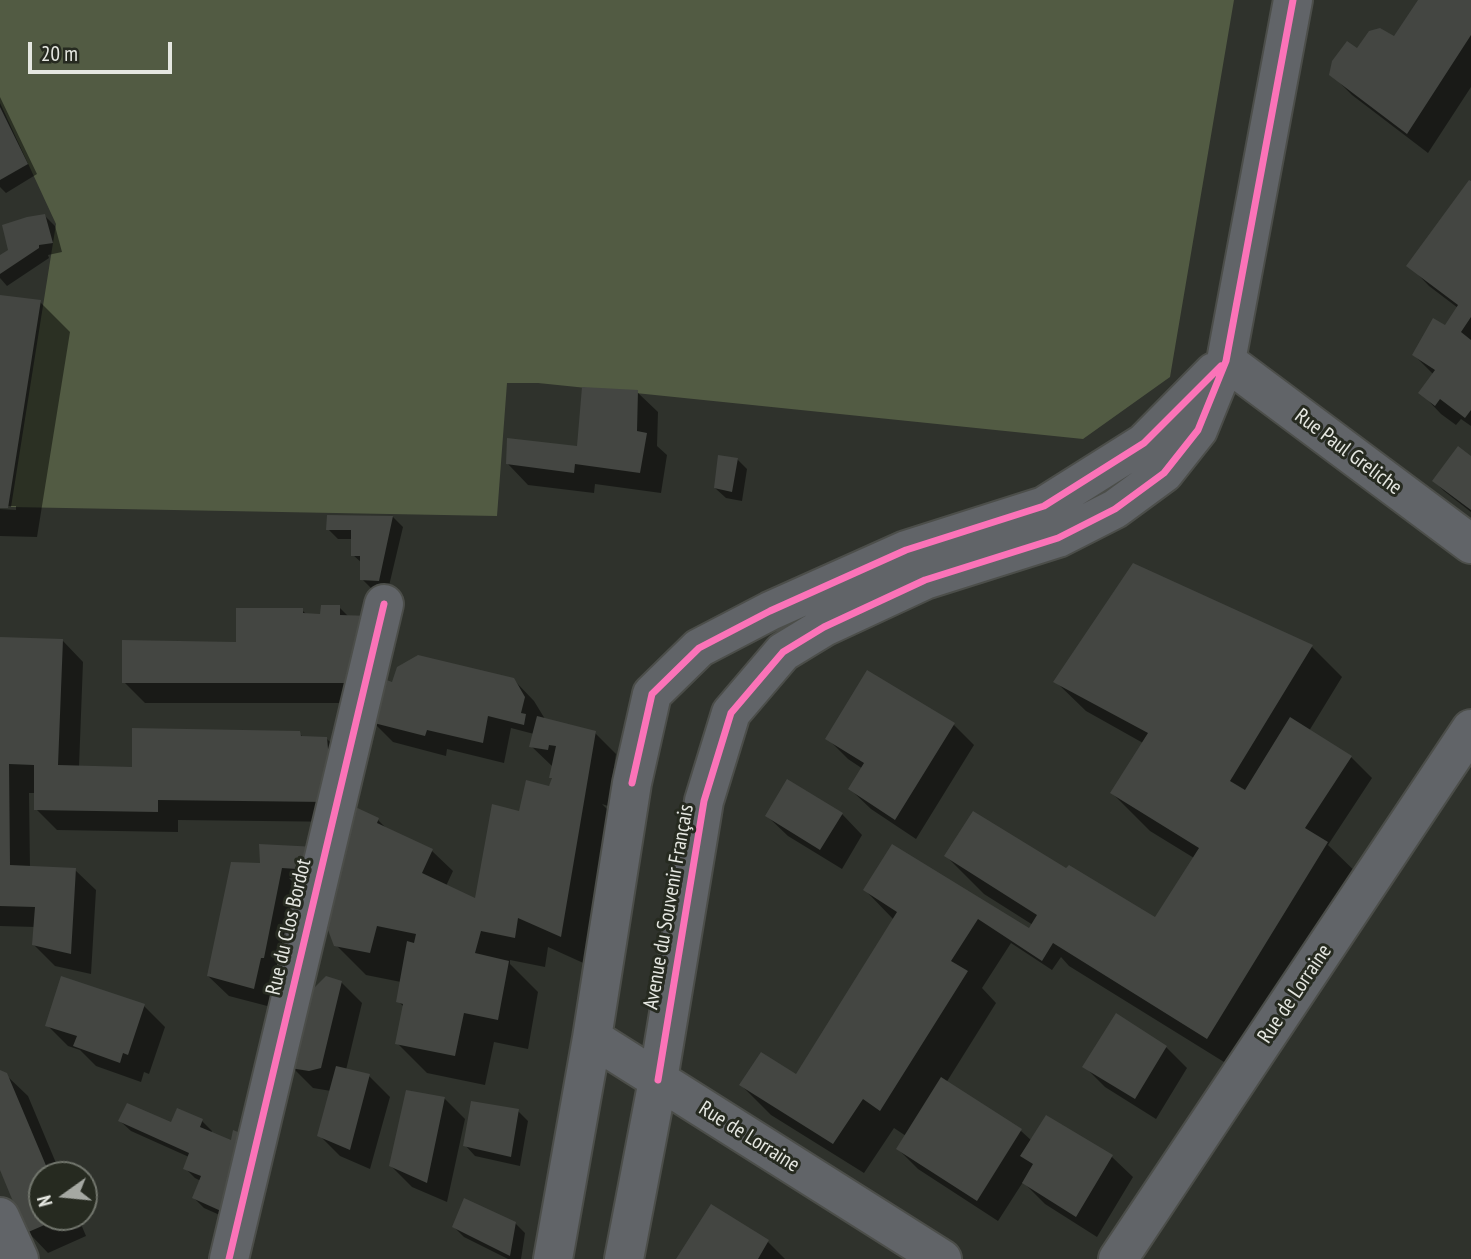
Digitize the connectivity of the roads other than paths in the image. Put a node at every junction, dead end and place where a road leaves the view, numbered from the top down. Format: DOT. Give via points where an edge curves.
graph roads {
  1 [pos="1293,0"];
  2 [pos="1226,361"];
  3 [pos="1471,544"];
  4 [pos="384,604"];
  5 [pos="1471,729"];
  6 [pos="592,1038"];
  7 [pos="658,1080"];
  8 [pos="0,1217"];
  9 [pos="19,1259"];
  10 [pos="229,1259"];
  11 [pos="553,1259"];
  12 [pos="624,1259"];
  13 [pos="942,1259"];
  14 [pos="1118,1259"];
  1 -- 2 [label="street, Avenue du Souvenir Français"];
  2 -- 3 [label="street, Rue Paul Greliche"];
  2 -- 6 [label="street" via="1144,443 1044,506 906,550 770,611 699,648 652,694 632,783"];
  2 -- 7 [label="street, Avenue du Souvenir Français" via="1198,430 1164,473 1115,509 1058,538 925,580 824,627 783,652 731,713 704,801"];
  4 -- 10 [label="street, Rue du Clos Bordot"];
  5 -- 14 [label="street, Rue de Lorraine"];
  6 -- 7 [label="street, Rue de Lorraine"];
  6 -- 11 [label="street"];
  7 -- 12 [label="street, Avenue du Souvenir Français"];
  7 -- 13 [label="street, Rue de Lorraine"];
  8 -- 9 [label="street"];
}
